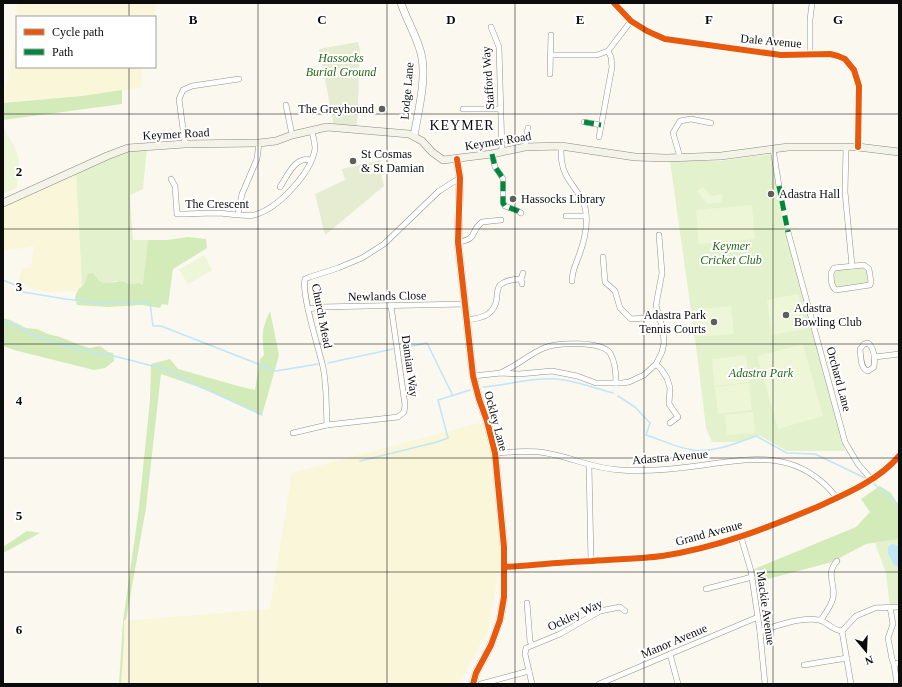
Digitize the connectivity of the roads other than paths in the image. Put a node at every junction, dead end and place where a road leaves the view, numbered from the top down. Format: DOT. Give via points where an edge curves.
graph roads {
  1 [pos="401,3"];
  2 [pos="614,3"];
  3 [pos="812,3"];
  4 [pos="632,21"];
  5 [pos="491,27"];
  6 [pos="551,35"];
  7 [pos="608,51"];
  8 [pos="551,55"];
  9 [pos="810,55"];
  10 [pos="550,74"];
  11 [pos="239,79"];
  12 [pos="286,105"];
  13 [pos="463,109"];
  14 [pos="500,109"];
  15 [pos="584,122"];
  16 [pos="711,123"];
  17 [pos="601,125"];
  18 [pos="528,128"];
  19 [pos="312,131"];
  20 [pos="292,135"];
  21 [pos="414,136"];
  22 [pos="598,137"];
  23 [pos="259,143"];
  24 [pos="185,144"];
  25 [pos="561,146"];
  26 [pos="525,147"];
  27 [pos="846,147"];
  28 [pos="858,147"];
  29 [pos="773,149"];
  30 [pos="502,152"];
  31 [pos="899,152"];
  32 [pos="492,154"];
  33 [pos="680,157"];
  34 [pos="457,159"];
  35 [pos="311,160"];
  36 [pos="460,178"];
  37 [pos="171,179"];
  38 [pos="779,186"];
  39 [pos="280,187"];
  40 [pos="3,204"];
  41 [pos="521,213"];
  42 [pos="238,214"];
  43 [pos="566,216"];
  44 [pos="586,216"];
  45 [pos="501,220"];
  46 [pos="788,232"];
  47 [pos="660,235"];
  48 [pos="458,242"];
  49 [pos="603,257"];
  50 [pos="852,266"];
  51 [pos="524,273"];
  52 [pos="572,281"];
  53 [pos="466,304"];
  54 [pos="391,306"];
  55 [pos="309,309"];
  56 [pos="659,317"];
  57 [pos="467,320"];
  58 [pos="899,354"];
  59 [pos="875,357"];
  60 [pos="656,364"];
  61 [pos="501,373"];
  62 [pos="473,376"];
  63 [pos="616,383"];
  64 [pos="684,413"];
  65 [pos="678,417"];
  66 [pos="670,423"];
  67 [pos="327,425"];
  68 [pos="293,433"];
  69 [pos="494,454"];
  70 [pos="899,457"];
  71 [pos="589,466"];
  72 [pos="871,479"];
  73 [pos="837,498"];
  74 [pos="741,536"];
  75 [pos="591,561"];
  76 [pos="837,561"];
  77 [pos="504,567"];
  78 [pos="752,577"];
  79 [pos="706,589"];
  80 [pos="527,603"];
  81 [pos="899,606"];
  82 [pos="890,607"];
  83 [pos="625,612"];
  84 [pos="758,617"];
  85 [pos="821,620"];
  86 [pos="842,631"];
  87 [pos="760,632"];
  88 [pos="532,645"];
  89 [pos="670,654"];
  90 [pos="847,658"];
  91 [pos="896,664"];
  92 [pos="804,665"];
  93 [pos="529,671"];
  94 [pos="474,684"];
  95 [pos="481,684"];
  96 [pos="532,684"];
  97 [pos="598,684"];
  98 [pos="678,684"];
  99 [pos="765,684"];
  100 [pos="851,684"];
  101 [pos="897,684"];
  1 -- 21 [label="street, Lodge Lane" via="422,59"];
  2 -- 4 [label="street, Dale Avenue"];
  3 -- 9 [label="street"];
  4 -- 7 [label="street"];
  4 -- 9 [label="street, Dale Avenue" via="646,31 665,39 781,55"];
  5 -- 14 [label="street, Stafford Way" via="499,47"];
  6 -- 8 [label="street"];
  7 -- 8 [label="street" via="598,55"];
  7 -- 17 [label="street" via="612,68"];
  8 -- 10 [label="street"];
  9 -- 28 [label="street, Dale Avenue" via="838,56 845,59 854,70 859,96"];
  11 -- 24 [label="street" via="192,86 181,94 179,99"];
  12 -- 20 [label="street"];
  13 -- 14 [label="street"];
  14 -- 30 [label="street, Stafford Way"];
  15 -- 17 [label="street"];
  16 -- 33 [label="street" via="691,119 680,121 673,133"];
  17 -- 22 [label="street"];
  18 -- 26 [label="street"];
  19 -- 20 [label="main road, Keymer Road"];
  19 -- 21 [label="main road, Keymer Road" via="327,127"];
  19 -- 35 [label="street, The Crescent" via="315,149"];
  20 -- 23 [label="main road, Keymer Road" via="276,141"];
  21 -- 34 [label="main road, Keymer Road" via="444,160"];
  23 -- 24 [label="main road, Keymer Road"];
  23 -- 42 [label="street" via="257,159 242,194"];
  24 -- 40 [label="main road, Keymer Road" via="121,150"];
  25 -- 26 [label="main road, Keymer Road"];
  25 -- 33 [label="main road, Keymer Road" via="635,157"];
  25 -- 44 [label="street" via="562,165 582,199"];
  26 -- 30 [label="main road, Keymer Road"];
  27 -- 28 [label="main road, Keymer Road"];
  27 -- 29 [label="main road, Keymer Road" via="788,146"];
  27 -- 50 [label="street" via="845,192"];
  28 -- 31 [label="main road, Keymer Road"];
  29 -- 33 [label="main road, Keymer Road" via="721,156"];
  29 -- 38 [label="street"];
  30 -- 32 [label="main road, Keymer Road"];
  32 -- 34 [label="main road, Keymer Road"];
  32 -- 41 [label="street" via="495,167 503,179 503,203"];
  34 -- 36 [label="street, Ockley Lane"];
  35 -- 39 [label="street" via="300,160 295,164"];
  35 -- 42 [label="street, The Crescent" via="301,178 282,199 255,214"];
  36 -- 48 [label="street, Ockley Lane"];
  36 -- 55 [label="street, Church Mead" via="439,191 384,244 362,258 305,279"];
  37 -- 42 [label="street, The Crescent" via="175,186 177,214"];
  43 -- 44 [label="street"];
  44 -- 52 [label="street" via="587,231 572,272"];
  45 -- 48 [label="street" via="482,222 471,239"];
  46 -- 72 [label="street, Orchard Lane" via="845,442 858,464"];
  47 -- 56 [label="street" via="661,282 656,298"];
  48 -- 53 [label="street, Ockley Lane"];
  49 -- 56 [label="street" via="605,282 615,291 620,308 628,317"];
  50 -- 50 [label="street" via="868,267 870,285 834,289 832,270"];
  51 -- 57 [label="street" via="522,281 510,280 500,285 495,307 489,314"];
  53 -- 54 [label="street, Newlands Close"];
  53 -- 57 [label="street, Ockley Lane"];
  54 -- 55 [label="street, Newlands Close"];
  54 -- 67 [label="street, Damian Way" via="404,412 398,417"];
  55 -- 67 [label="street, Church Mead" via="323,368"];
  56 -- 60 [label="street" via="664,343"];
  57 -- 62 [label="street, Ockley Lane"];
  58 -- 59 [label="street"];
  59 -- 59 [label="street" via="874,367 868,371 864,370 861,346 868,343"];
  60 -- 63 [label="street" via="636,379"];
  60 -- 65 [label="street" via="667,378 670,404"];
  61 -- 62 [label="street"];
  61 -- 63 [label="street" via="552,371 578,376 596,383"];
  61 -- 63 [label="street" via="546,347 584,344 605,348 609,352 613,360"];
  62 -- 69 [label="street, Ockley Lane"];
  64 -- 65 [label="street"];
  65 -- 66 [label="street"];
  67 -- 68 [label="street, Damian Way"];
  69 -- 71 [label="street, Adastra Avenue" via="545,452"];
  69 -- 77 [label="street, Ockley Lane"];
  70 -- 72 [label="street, Grand Avenue"];
  71 -- 73 [label="street, Adastra Avenue" via="648,471 759,459 791,464 814,475 827,485"];
  71 -- 75 [label="street"];
  72 -- 73 [label="street, Grand Avenue"];
  73 -- 74 [label="street, Grand Avenue" via="783,522"];
  74 -- 75 [label="street, Grand Avenue" via="662,556"];
  74 -- 78 [label="street, Mackie Avenue"];
  75 -- 77 [label="street, Grand Avenue"];
  76 -- 85 [label="street" via="831,570 834,597"];
  77 -- 94 [label="street, Ockley Lane" via="504,597 500,620 491,645 476,673"];
  78 -- 79 [label="street"];
  78 -- 84 [label="street, Mackie Avenue"];
  80 -- 88 [label="street, Ockley Way"];
  81 -- 82 [label="street"];
  82 -- 86 [label="street" via="875,608 856,616"];
  82 -- 91 [label="street" via="894,624 888,638 892,659"];
  83 -- 88 [label="street, Ockley Way" via="620,607 600,611 560,634"];
  84 -- 87 [label="street, Mackie Avenue"];
  84 -- 89 [label="street, Manor Avenue"];
  85 -- 86 [label="street"];
  85 -- 87 [label="street" via="787,623"];
  86 -- 90 [label="street"];
  87 -- 99 [label="street, Mackie Avenue"];
  88 -- 93 [label="street, Ockley Way" via="526,648 525,654"];
  89 -- 97 [label="street, Manor Avenue"];
  89 -- 98 [label="street"];
  90 -- 92 [label="street"];
  90 -- 100 [label="street"];
  91 -- 101 [label="street"];
  93 -- 95 [label="street"];
  93 -- 96 [label="street, Ockley Way"];
}
